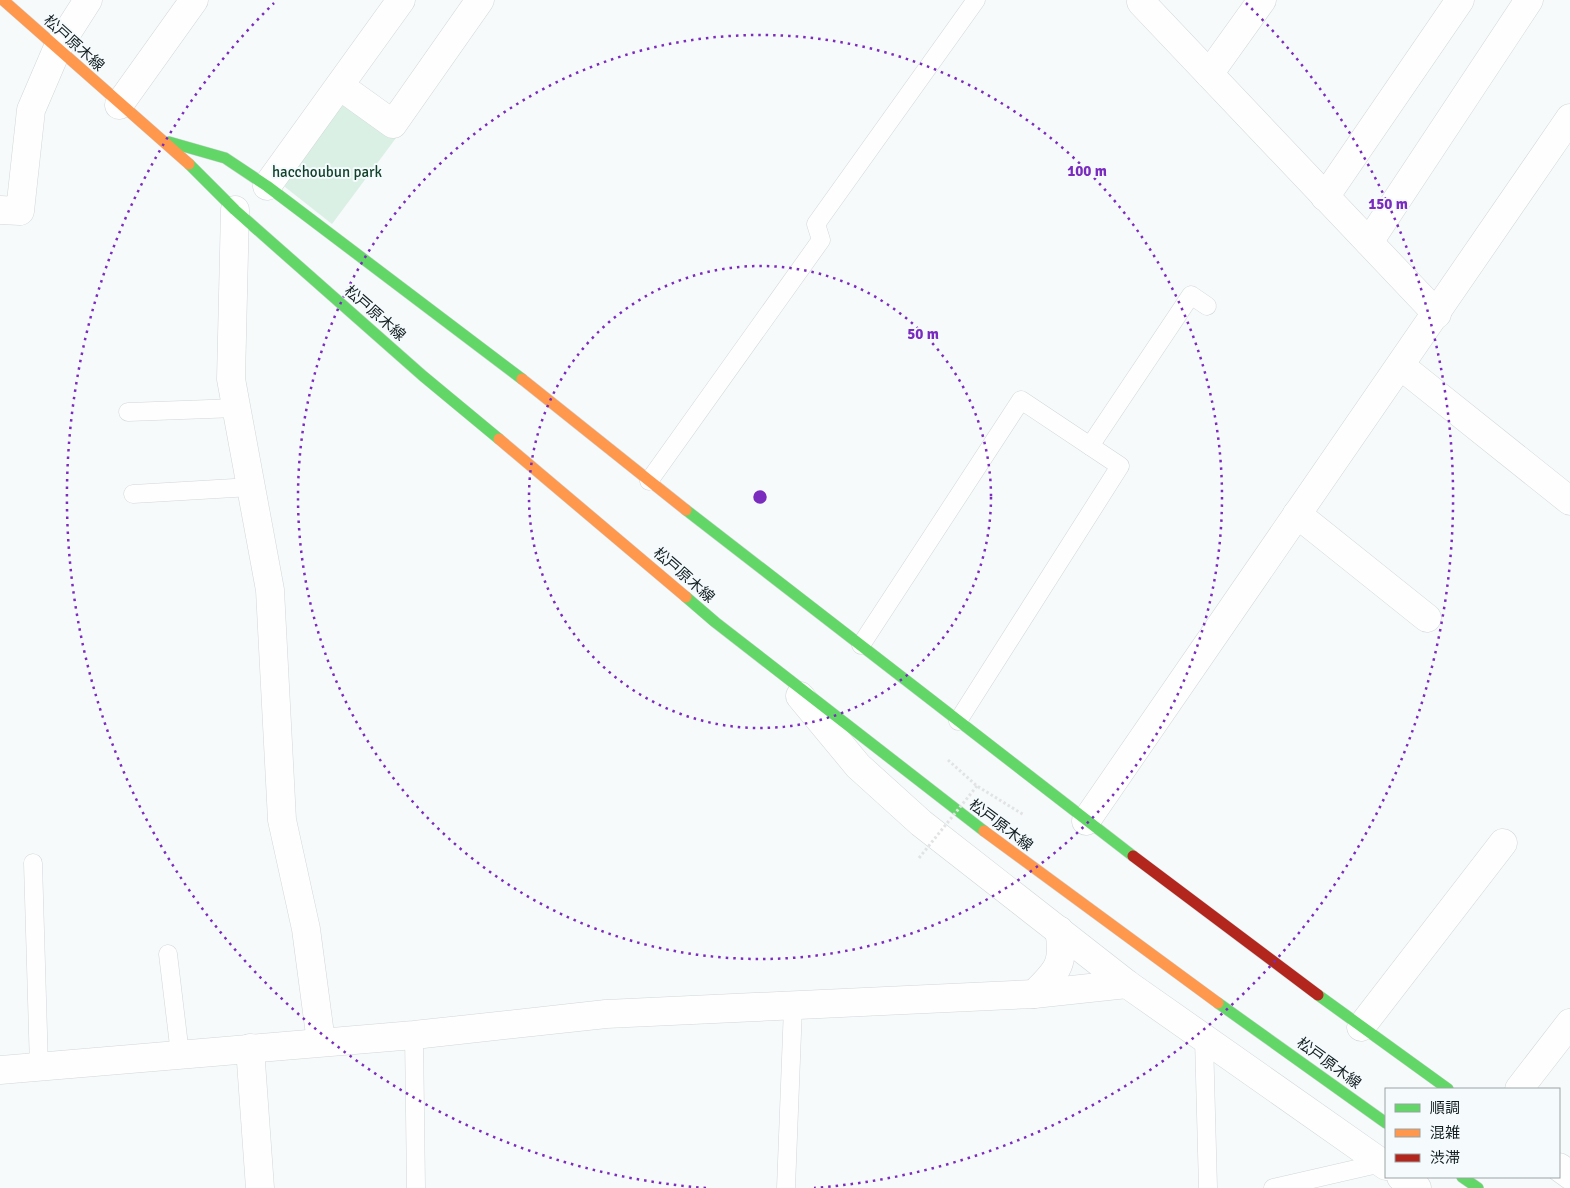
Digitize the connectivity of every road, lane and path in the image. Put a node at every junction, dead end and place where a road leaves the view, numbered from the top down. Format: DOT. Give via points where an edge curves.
graph roads {
  1 [pos="3,0"];
  2 [pos="88,0"];
  3 [pos="194,0"];
  4 [pos="401,0"];
  5 [pos="480,0"];
  6 [pos="976,0"];
  7 [pos="1142,0"];
  8 [pos="1262,0"];
  9 [pos="1460,0"];
  10 [pos="1529,0"];
  11 [pos="58,47"];
  12 [pos="1209,74"];
  13 [pos="340,86"];
  14 [pos="119,105"];
  15 [pos="1570,118"];
  16 [pos="160,139"];
  17 [pos="267,186"];
  18 [pos="1326,197"];
  19 [pos="0,210"];
  20 [pos="234,210"];
  21 [pos="1369,242"];
  22 [pos="1207,306"];
  23 [pos="1437,314"];
  24 [pos="1401,366"];
  25 [pos="237,408"];
  26 [pos="128,412"];
  27 [pos="1090,446"];
  28 [pos="649,481"];
  29 [pos="251,487"];
  30 [pos="133,494"];
  31 [pos="1570,501"];
  32 [pos="1297,514"];
  33 [pos="1428,618"];
  34 [pos="860,645"];
  35 [pos="782,674"];
  36 [pos="958,722"];
  37 [pos="948,760"];
  38 [pos="977,786"];
  39 [pos="1024,815"];
  40 [pos="1086,821"];
  41 [pos="1504,843"];
  42 [pos="919,858"];
  43 [pos="33,863"];
  44 [pos="1059,930"];
  45 [pos="168,954"];
  46 [pos="1127,984"];
  47 [pos="1034,994"];
  48 [pos="792,1007"];
  49 [pos="1570,1023"];
  50 [pos="1361,1027"];
  51 [pos="414,1035"];
  52 [pos="1204,1038"];
  53 [pos="321,1042"];
  54 [pos="250,1048"];
  55 [pos="180,1054"];
  56 [pos="39,1067"];
  57 [pos="0,1070"];
  58 [pos="1447,1088"];
  59 [pos="1520,1088"];
  60 [pos="1385,1121"];
  61 [pos="1385,1166"];
  62 [pos="1388,1178"];
  63 [pos="1464,1178"];
  64 [pos="260,1188"];
  65 [pos="416,1188"];
  66 [pos="786,1188"];
  67 [pos="1208,1188"];
  68 [pos="1273,1188"];
  69 [pos="1479,1188"];
  1 -- 11 [label="main road, 松戸原木線"];
  2 -- 11 [label="street"];
  3 -- 14 [label="street"];
  4 -- 13 [label="street"];
  5 -- 13 [label="street" via="393,124"];
  6 -- 28 [label="lane" via="816,224 821,240"];
  7 -- 12 [label="street"];
  8 -- 12 [label="street"];
  9 -- 18 [label="street"];
  10 -- 21 [label="street"];
  11 -- 14 [label="main road, 松戸原木線"];
  11 -- 19 [label="street" via="31,110 20,211"];
  12 -- 18 [label="street"];
  13 -- 17 [label="street"];
  14 -- 16 [label="main road, 松戸原木線"];
  15 -- 23 [label="street"];
  16 -- 17 [label="main road" via="225,158"];
  16 -- 20 [label="main road, 松戸原木線" via="202,175"];
  17 -- 28 [label="main road" via="532,386"];
  18 -- 21 [label="street"];
  20 -- 25 [label="street" via="231,379"];
  20 -- 35 [label="main road, 松戸原木線" via="424,376 715,622"];
  21 -- 23 [label="street"];
  22 -- 27 [label="lane" via="1191,295"];
  23 -- 24 [label="street"];
  24 -- 31 [label="street"];
  24 -- 32 [label="street"];
  25 -- 26 [label="lane"];
  25 -- 29 [label="street"];
  27 -- 34 [label="lane" via="1021,400"];
  27 -- 36 [label="lane" via="1120,466"];
  28 -- 34 [label="main road"];
  29 -- 30 [label="lane"];
  29 -- 53 [label="street" via="270,590 282,820 306,929"];
  32 -- 33 [label="street"];
  32 -- 40 [label="street"];
  34 -- 36 [label="main road"];
  35 -- 44 [label="street" via="865,772 921,823"];
  35 -- 60 [label="main road, 松戸原木線" via="955,810 1111,926"];
  36 -- 40 [label="main road"];
  37 -- 38 [label="path"];
  38 -- 39 [label="path"];
  38 -- 42 [label="path, bridge"];
  40 -- 50 [label="main road"];
  41 -- 50 [label="street"];
  43 -- 56 [label="lane"];
  44 -- 46 [label="street"];
  44 -- 47 [label="street" via="1060,963"];
  45 -- 55 [label="lane"];
  46 -- 47 [label="street"];
  46 -- 52 [label="street"];
  47 -- 48 [label="street"];
  48 -- 51 [label="street" via="606,1014"];
  48 -- 66 [label="lane"];
  49 -- 59 [label="street"];
  50 -- 58 [label="main road"];
  51 -- 53 [label="street"];
  51 -- 65 [label="lane"];
  52 -- 61 [label="street"];
  52 -- 67 [label="lane"];
  53 -- 54 [label="street"];
  54 -- 55 [label="street"];
  54 -- 64 [label="street"];
  55 -- 56 [label="street"];
  56 -- 57 [label="street"];
  62 -- 68 [label="lane"];
  63 -- 69 [label="main road"];
}
